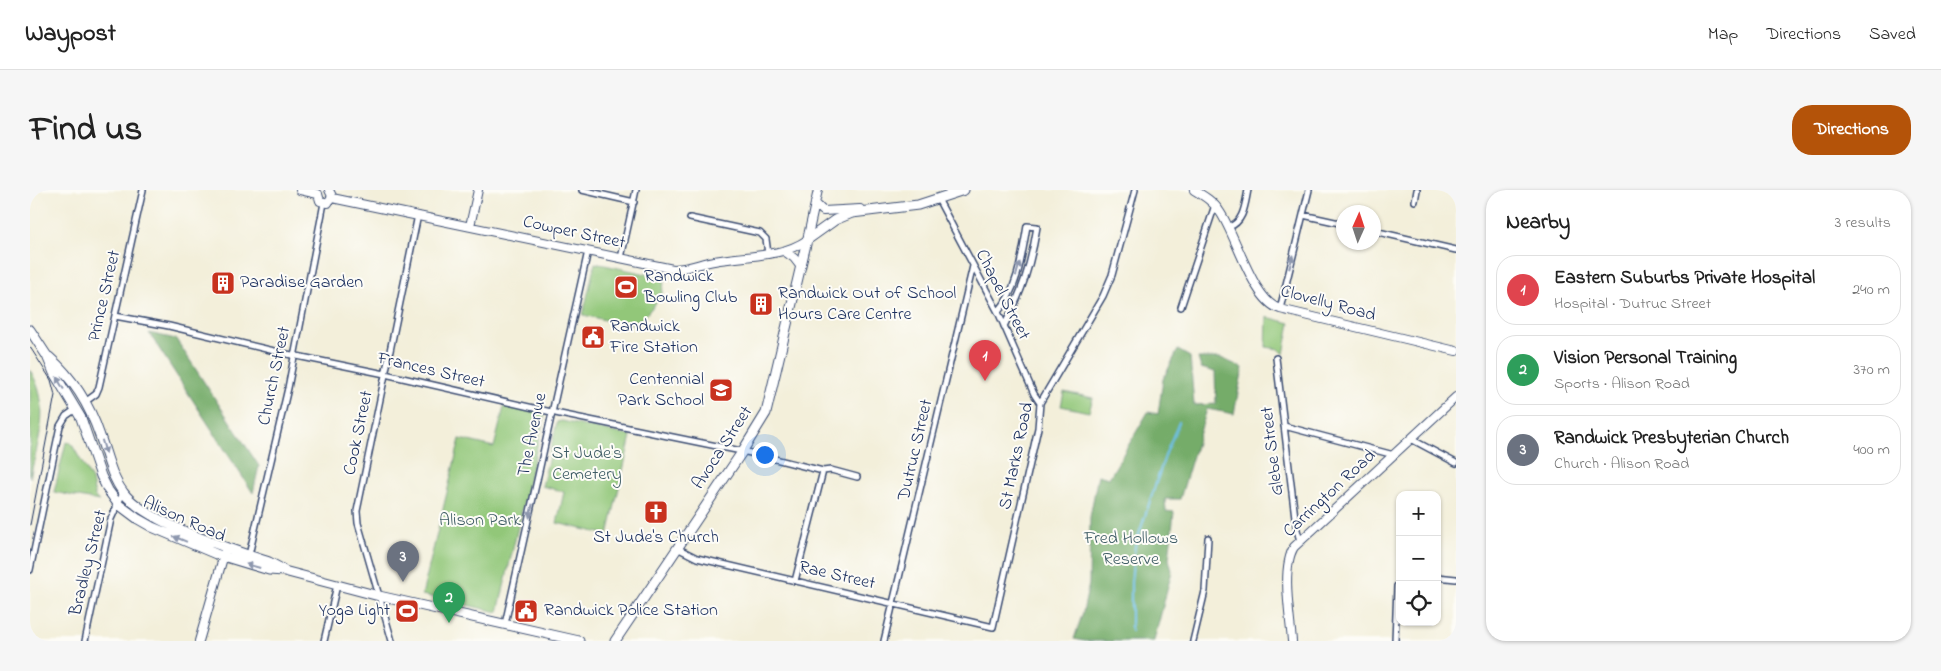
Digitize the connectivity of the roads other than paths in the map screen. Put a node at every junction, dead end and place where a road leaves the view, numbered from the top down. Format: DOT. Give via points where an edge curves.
graph roads {
  1 [pos="143,190"];
  2 [pos="300,190"];
  3 [pos="478,190"];
  4 [pos="582,190"];
  5 [pos="636,190"];
  6 [pos="818,190"];
  7 [pos="964,190"];
  8 [pos="1135,190"];
  9 [pos="1194,190"];
  10 [pos="1248,190"];
  11 [pos="1309,190"];
  12 [pos="1417,190"];
  13 [pos="320,192"];
  14 [pos="331,194"];
  15 [pos="938,199"];
  16 [pos="634,202"];
  17 [pos="1414,202"];
  18 [pos="324,203"];
  19 [pos="815,203"];
  20 [pos="1215,205"];
  21 [pos="869,210"];
  22 [pos="418,215"];
  23 [pos="1303,215"];
  24 [pos="690,218"];
  25 [pos="1336,222"];
  26 [pos="470,226"];
  27 [pos="1229,228"];
  28 [pos="1381,233"];
  29 [pos="808,240"];
  30 [pos="1456,250"];
  31 [pos="588,251"];
  32 [pos="784,251"];
  33 [pos="768,254"];
  34 [pos="622,258"];
  35 [pos="973,266"];
  36 [pos="802,268"];
  37 [pos="1181,307"];
  38 [pos="1280,310"];
  39 [pos="998,312"];
  40 [pos="115,316"];
  41 [pos="1004,326"];
  42 [pos="30,330"];
  43 [pos="1456,351"];
  44 [pos="47,356"];
  45 [pos="293,356"];
  46 [pos="1276,358"];
  47 [pos="385,374"];
  48 [pos="1456,397"];
  49 [pos="85,402"];
  50 [pos="1040,403"];
  51 [pos="76,409"];
  52 [pos="553,412"];
  53 [pos="1284,426"];
  54 [pos="1411,439"];
  55 [pos="742,452"];
  56 [pos="1394,455"];
  57 [pos="1456,463"];
  58 [pos="823,471"];
  59 [pos="857,477"];
  60 [pos="123,493"];
  61 [pos="118,504"];
  62 [pos="1208,538"];
  63 [pos="1300,541"];
  64 [pos="226,546"];
  65 [pos="677,548"];
  66 [pos="249,555"];
  67 [pos="224,556"];
  68 [pos="30,570"];
  69 [pos="284,570"];
  70 [pos="1441,577"];
  71 [pos="1456,579"];
  72 [pos="795,581"];
  73 [pos="338,585"];
  74 [pos="379,596"];
  75 [pos="894,604"];
  76 [pos="1396,622"];
  77 [pos="505,624"];
  78 [pos="993,627"];
  79 [pos="85,641"];
  80 [pos="199,641"];
  81 [pos="324,641"];
  82 [pos="392,641"];
  83 [pos="579,641"];
  84 [pos="614,641"];
  85 [pos="884,641"];
  86 [pos="1194,641"];
  87 [pos="1292,641"];
  88 [pos="1395,641"];
  1 -- 40 [label="street, Prince Street"];
  2 -- 13 [label="main road"];
  3 -- 26 [label="main road"];
  4 -- 16 [label="street"];
  5 -- 16 [label="street"];
  6 -- 19 [label="main road, Avoca Street"];
  7 -- 15 [label="main road"];
  8 -- 50 [label="street, St Marks Road" via="1112,275 1103,296"];
  9 -- 20 [label="main road, Clovelly Road"];
  10 -- 27 [label="street" via="1241,217"];
  11 -- 23 [label="street"];
  12 -- 17 [label="street"];
  13 -- 18 [label="main road" via="320,200"];
  14 -- 18 [label="main road" via="330,202"];
  14 -- 22 [label="main road, Cowper Street"];
  15 -- 21 [label="main road" via="918,205"];
  15 -- 35 [label="street, Chapel Street"];
  16 -- 34 [label="street"];
  18 -- 45 [label="street, Church Street"];
  19 -- 21 [label="main road" via="822,211"];
  19 -- 29 [label="main road, Avoca Street"];
  20 -- 27 [label="main road, Clovelly Road"];
  20 -- 37 [label="street"];
  21 -- 29 [label="main road" via="843,216"];
  22 -- 26 [label="main road, Cowper Street"];
  22 -- 47 [label="street, Cook Street"];
  23 -- 25 [label="street"];
  38 -- 23 [label="street, one-way"];
  24 -- 33 [label="street" via="760,233 766,239"];
  26 -- 31 [label="main road, Cowper Street"];
  27 -- 38 [label="main road, Clovelly Road" via="1262,298"];
  28 -- 30 [label="street"];
  29 -- 32 [label="main road, Cowper Street"];
  29 -- 36 [label="main road, Avoca Street"];
  31 -- 34 [label="main road, Cowper Street"];
  31 -- 52 [label="street, The Avenue"];
  32 -- 33 [label="main road, Cowper Street"];
  32 -- 36 [label="main road"];
  33 -- 34 [label="main road, Cowper Street" via="673,269"];
  35 -- 39 [label="street, Chapel Street"];
  35 -- 75 [label="street, Dutruc Street"];
  36 -- 55 [label="main road, Avoca Street" via="768,409"];
  38 -- 43 [label="main road, Clovelly Road"];
  39 -- 41 [label="street, Chapel Street"];
  39 -- 41 [label="street, one-way" via="1013,286 1027,226 1038,227 1028,275"];
  40 -- 45 [label="street, Frances Street"];
  40 -- 49 [label="street, Prince Street" via="98,390"];
  41 -- 50 [label="street, Chapel Street"];
  42 -- 44 [label="main road, Alison Road"];
  44 -- 49 [label="main road, Alison Road" via="61,368"];
  51 -- 44 [label="main road, Alison Road, one-way"];
  45 -- 47 [label="street, Frances Street"];
  45 -- 66 [label="street, Church Street"];
  46 -- 53 [label="street, Glebe Street"];
  47 -- 52 [label="street, Frances Street"];
  47 -- 74 [label="street, Cook Street" via="357,511"];
  48 -- 54 [label="main road, Carrington Road"];
  49 -- 51 [label="main road"];
  49 -- 60 [label="main road, Alison Road, one-way" via="114,479"];
  50 -- 78 [label="street, St Marks Road" via="1034,446"];
  51 -- 61 [label="main road, Alison Road" via="101,476"];
  51 -- 68 [label="street" via="60,424"];
  52 -- 55 [label="street, Frances Street"];
  52 -- 77 [label="street, The Avenue, one-way"];
  53 -- 56 [label="street"];
  53 -- 63 [label="street, Glebe Street"];
  54 -- 56 [label="main road, Carrington Road"];
  54 -- 57 [label="street"];
  55 -- 58 [label="street, Frances Street"];
  55 -- 65 [label="main road, Avoca Street"];
  56 -- 63 [label="main road, Carrington Road"];
  58 -- 59 [label="street, Frances Street"];
  58 -- 72 [label="street"];
  60 -- 61 [label="street, Bradley Street"];
  60 -- 64 [label="main road, Alison Road" via="147,513"];
  67 -- 61 [label="main road, Alison Road, one-way" via="152,527"];
  61 -- 79 [label="street, Bradley Street" via="111,519"];
  62 -- 86 [label="street" via="1205,591"];
  63 -- 87 [label="main road, Carrington Road" via="1287,564"];
  64 -- 66 [label="main road, Alison Road"];
  64 -- 67 [label="main road"];
  65 -- 72 [label="street, Rae Street" via="697,558"];
  65 -- 84 [label="main road, Avoca Street"];
  66 -- 69 [label="main road, Alison Road"];
  69 -- 67 [label="main road, Alison Road, one-way" via="269,570"];
  67 -- 80 [label="main road"];
  69 -- 73 [label="main road, Alison Road"];
  70 -- 71 [label="street"];
  72 -- 75 [label="street, Rae Street"];
  73 -- 74 [label="main road, Alison Road"];
  73 -- 81 [label="street"];
  74 -- 77 [label="main road, Alison Road"];
  74 -- 82 [label="street, Cook Street"];
  75 -- 78 [label="street, Rae Street"];
  75 -- 85 [label="street, Dutruc Street"];
  76 -- 88 [label="street"];
  77 -- 83 [label="main road, Alison Road"];
}
